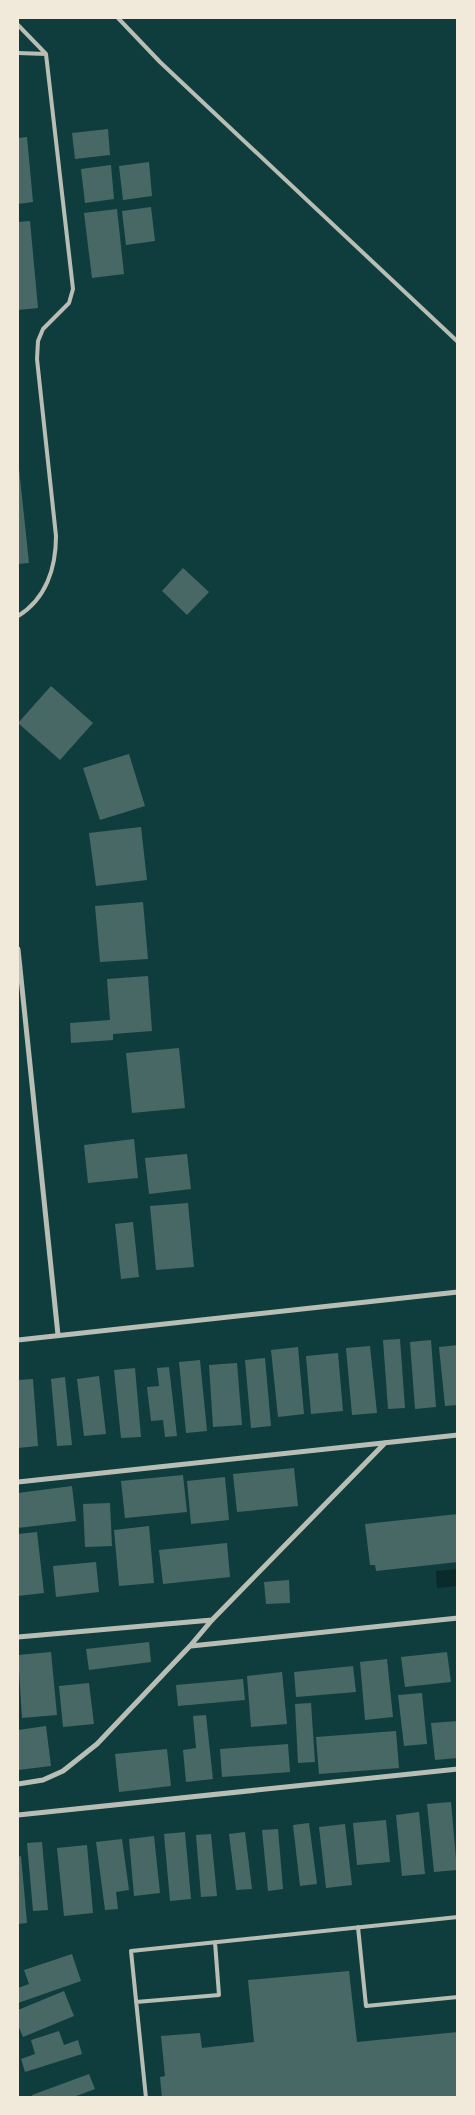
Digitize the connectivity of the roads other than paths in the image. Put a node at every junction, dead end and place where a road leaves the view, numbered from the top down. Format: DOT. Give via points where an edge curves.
graph roads {
  1 [pos="118,18"];
  2 [pos="18,25"];
  3 [pos="18,53"];
  4 [pos="46,54"];
  5 [pos="458,342"];
  6 [pos="18,616"];
  7 [pos="18,949"];
  8 [pos="458,1292"];
  9 [pos="58,1336"];
  10 [pos="18,1340"];
  11 [pos="458,1435"];
  12 [pos="386,1443"];
  13 [pos="18,1482"];
  14 [pos="458,1618"];
  15 [pos="212,1620"];
  16 [pos="18,1637"];
  17 [pos="190,1646"];
  18 [pos="458,1769"];
  19 [pos="18,1784"];
  20 [pos="18,1815"];
  21 [pos="458,1916"];
  22 [pos="358,1927"];
  23 [pos="215,1942"];
  24 [pos="458,1997"];
  25 [pos="136,2002"];
  26 [pos="146,2098"];
  1 -- 5 [label="lane" via="160,62"];
  2 -- 4 [label="lane"];
  3 -- 4 [label="lane"];
  4 -- 6 [label="lane" via="72,289 69,302 44,329 38,341 37,359 56,553 42,593"];
  7 -- 9 [label="street"];
  8 -- 9 [label="street"];
  9 -- 10 [label="street"];
  11 -- 12 [label="street"];
  12 -- 13 [label="street"];
  12 -- 15 [label="street"];
  14 -- 17 [label="street"];
  15 -- 16 [label="street"];
  15 -- 17 [label="street"];
  17 -- 19 [label="street" via="97,1744 63,1771 43,1780"];
  18 -- 20 [label="street"];
  21 -- 22 [label="lane"];
  22 -- 23 [label="lane"];
  22 -- 24 [label="lane" via="366,2006"];
  23 -- 25 [label="lane" via="219,1995"];
  23 -- 25 [label="lane" via="130,1951"];
  25 -- 26 [label="lane"];
}
